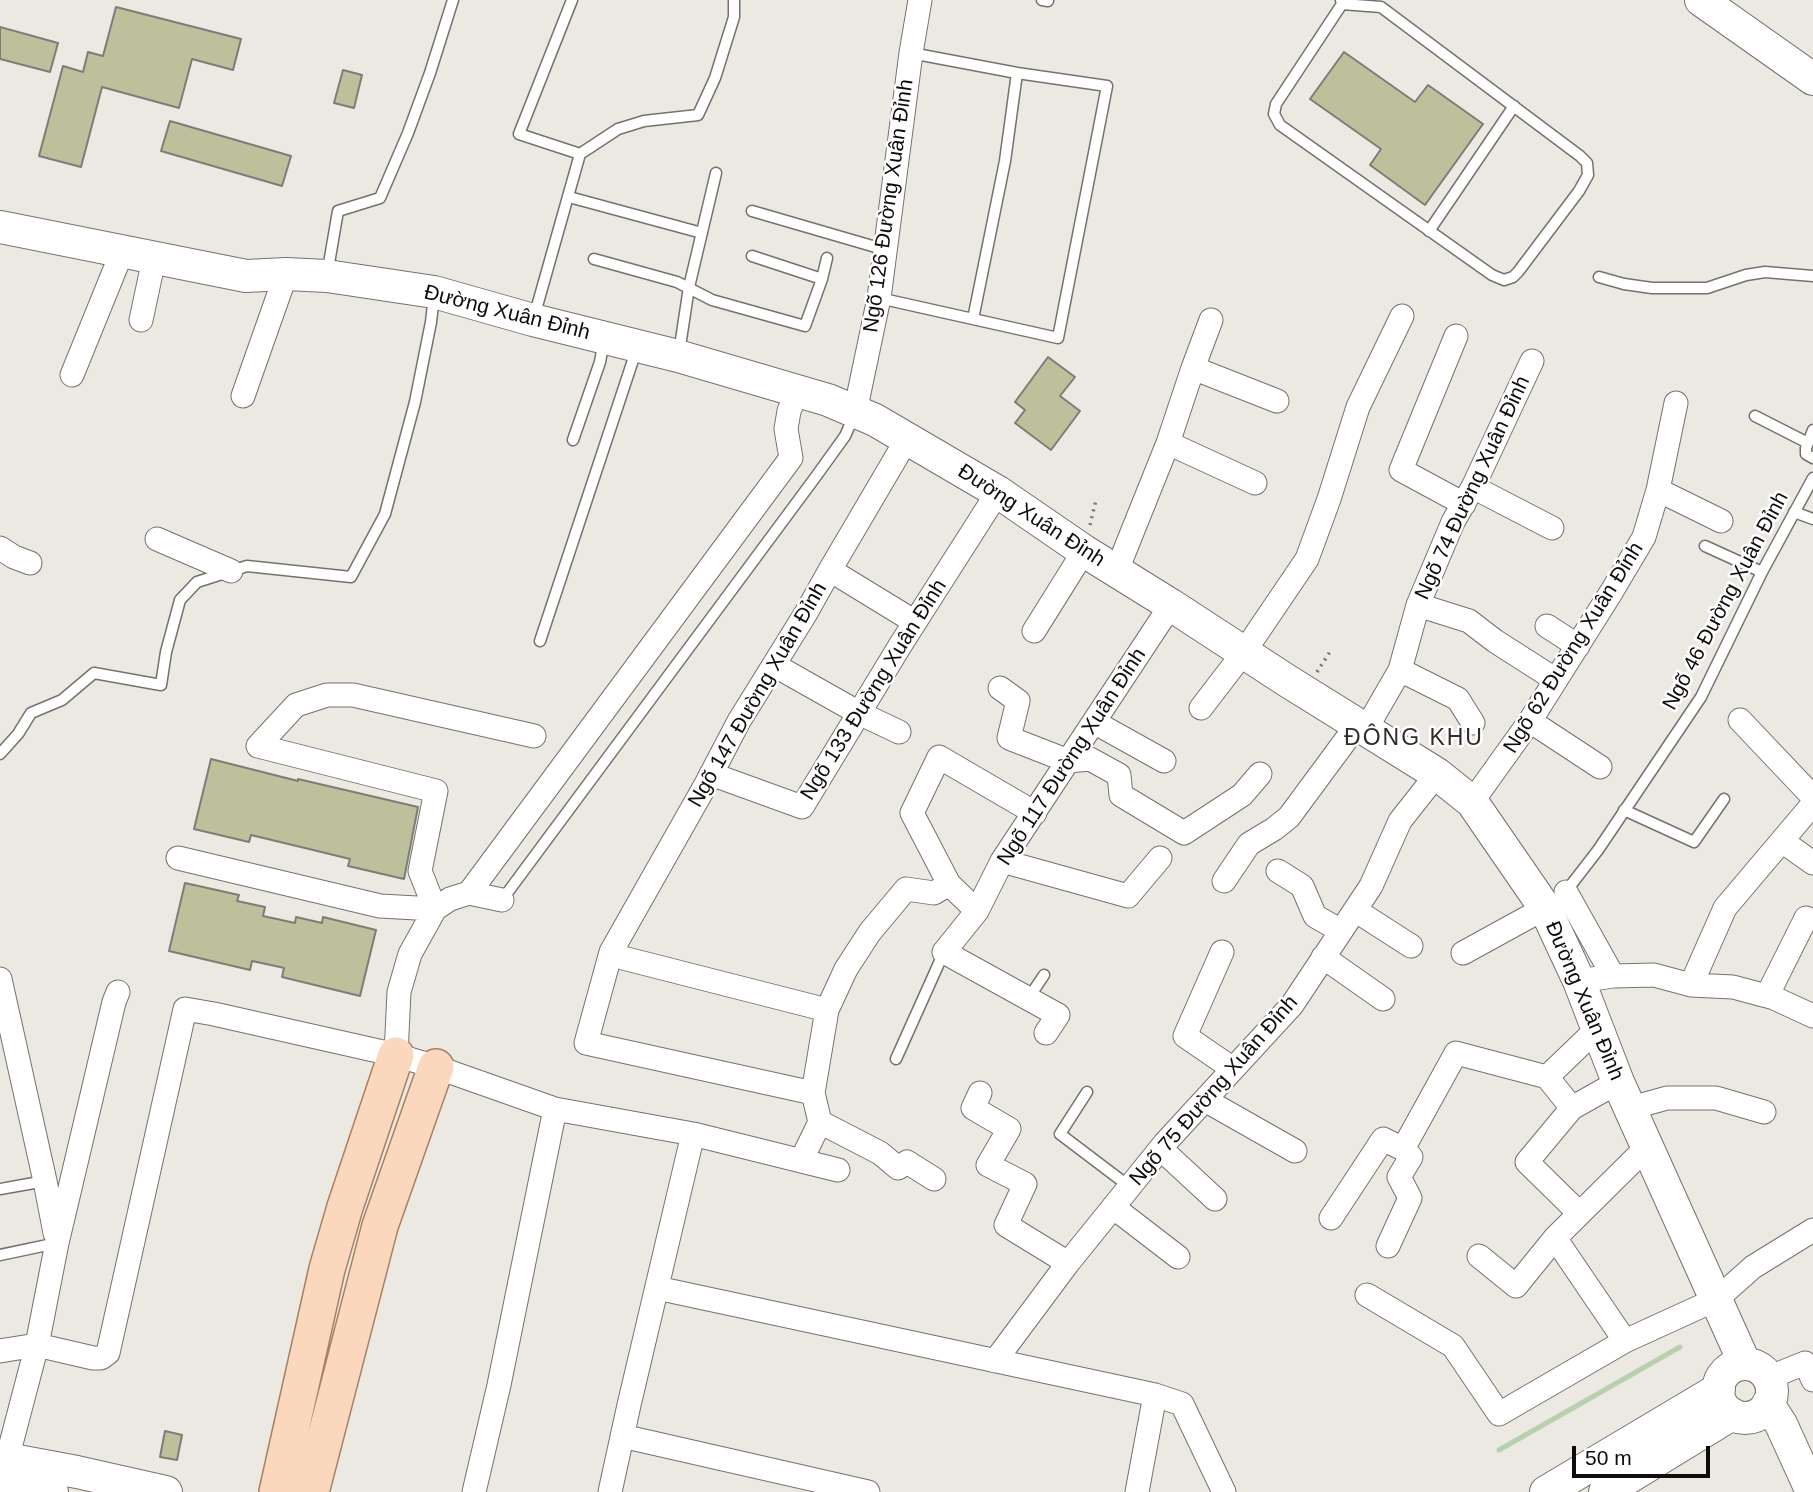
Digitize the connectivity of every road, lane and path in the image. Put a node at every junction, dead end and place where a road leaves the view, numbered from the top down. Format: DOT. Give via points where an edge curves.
graph roads {
  1 [pos="453,0"];
  2 [pos="572,0"];
  3 [pos="734,0"];
  4 [pos="920,0"];
  5 [pos="1701,0"];
  6 [pos="1341,2"];
  7 [pos="911,54"];
  8 [pos="1017,73"];
  9 [pos="1813,79"];
  10 [pos="1514,106"];
  11 [pos="580,154"];
  12 [pos="716,173"];
  13 [pos="569,197"];
  14 [pos="752,211"];
  15 [pos="0,228"];
  16 [pos="1429,231"];
  17 [pos="702,233"];
  18 [pos="886,250"];
  19 [pos="122,252"];
  20 [pos="752,256"];
  21 [pos="827,258"];
  22 [pos="154,259"];
  23 [pos="594,259"];
  24 [pos="286,274"];
  25 [pos="327,276"];
  26 [pos="1813,276"];
  27 [pos="1599,277"];
  28 [pos="822,279"];
  29 [pos="689,287"];
  30 [pos="434,292"];
  31 [pos="879,298"];
  32 [pos="1402,316"];
  33 [pos="973,319"];
  34 [pos="141,320"];
  35 [pos="533,320"];
  36 [pos="1212,320"];
  37 [pos="605,337"];
  38 [pos="1456,337"];
  39 [pos="638,346"];
  40 [pos="678,356"];
  41 [pos="1532,361"];
  42 [pos="1193,368"];
  43 [pos="72,375"];
  44 [pos="797,391"];
  45 [pos="243,396"];
  46 [pos="1277,401"];
  47 [pos="1676,403"];
  48 [pos="855,412"];
  49 [pos="1755,416"];
  50 [pos="1813,430"];
  51 [pos="907,439"];
  52 [pos="573,440"];
  53 [pos="1168,443"];
  54 [pos="1809,451"];
  55 [pos="1813,478"];
  56 [pos="1255,483"];
  57 [pos="1658,490"];
  58 [pos="998,492"];
  59 [pos="1468,495"];
  60 [pos="1794,512"];
  61 [pos="1813,519"];
  62 [pos="1721,521"];
  63 [pos="1552,528"];
  64 [pos="157,539"];
  65 [pos="1705,546"];
  66 [pos="0,548"];
  67 [pos="1084,551"];
  68 [pos="30,563"];
  69 [pos="830,570"];
  70 [pos="1117,570"];
  71 [pos="231,571"];
  72 [pos="1762,572"];
  73 [pos="1171,605"];
  74 [pos="1418,606"];
  75 [pos="915,622"];
  76 [pos="1547,626"];
  77 [pos="1034,631"];
  78 [pos="540,641"];
  79 [pos="1578,646"];
  80 [pos="1244,652"];
  81 [pos="774,665"];
  82 [pos="1400,670"];
  83 [pos="1556,680"];
  84 [pos="1000,688"];
  85 [pos="1201,708"];
  86 [pos="859,713"];
  87 [pos="1741,719"];
  88 [pos="1530,721"];
  89 [pos="1094,722"];
  90 [pos="1473,723"];
  91 [pos="1361,727"];
  92 [pos="899,732"];
  93 [pos="534,736"];
  94 [pos="0,754"];
  95 [pos="1068,761"];
  96 [pos="1164,761"];
  97 [pos="1600,767"];
  98 [pos="711,774"];
  99 [pos="1260,774"];
  100 [pos="1437,774"];
  101 [pos="1813,797"];
  102 [pos="1724,799"];
  103 [pos="1472,802"];
  104 [pos="1813,804"];
  105 [pos="1625,810"];
  106 [pos="1035,813"];
  107 [pos="1783,841"];
  108 [pos="178,858"];
  109 [pos="1160,858"];
  110 [pos="1002,861"];
  111 [pos="1813,863"];
  112 [pos="1278,870"];
  113 [pos="1224,881"];
  114 [pos="949,884"];
  115 [pos="469,893"];
  116 [pos="502,900"];
  117 [pos="1555,900"];
  118 [pos="435,909"];
  119 [pos="1355,910"];
  120 [pos="977,911"];
  121 [pos="1806,918"];
  122 [pos="1341,930"];
  123 [pos="1411,946"];
  124 [pos="611,952"];
  125 [pos="944,952"];
  126 [pos="1222,952"];
  127 [pos="1463,953"];
  128 [pos="1323,957"];
  129 [pos="1044,975"];
  130 [pos="1613,976"];
  131 [pos="0,979"];
  132 [pos="1579,981"];
  133 [pos="1691,985"];
  134 [pos="118,992"];
  135 [pos="1767,996"];
  136 [pos="1028,999"];
  137 [pos="1383,999"];
  138 [pos="827,1010"];
  139 [pos="1813,1016"];
  140 [pos="1597,1030"];
  141 [pos="1046,1033"];
  142 [pos="396,1055"];
  143 [pos="897,1059"];
  144 [pos="436,1067"];
  145 [pos="1233,1069"];
  146 [pos="1547,1077"];
  147 [pos="1087,1092"];
  148 [pos="813,1093"];
  149 [pos="980,1093"];
  150 [pos="1624,1095"];
  151 [pos="1205,1100"];
  152 [pos="1572,1108"];
  153 [pos="555,1110"];
  154 [pos="1764,1112"];
  155 [pos="820,1122"];
  156 [pos="693,1134"];
  157 [pos="1648,1146"];
  158 [pos="1161,1149"];
  159 [pos="1403,1149"];
  160 [pos="1295,1151"];
  161 [pos="801,1161"];
  162 [pos="838,1170"];
  163 [pos="933,1179"];
  164 [pos="45,1181"];
  165 [pos="1130,1186"];
  166 [pos="0,1189"];
  167 [pos="1215,1199"];
  168 [pos="1114,1207"];
  169 [pos="1579,1213"];
  170 [pos="1331,1219"];
  171 [pos="1813,1230"];
  172 [pos="1555,1238"];
  173 [pos="57,1243"];
  174 [pos="1388,1246"];
  175 [pos="0,1255"];
  176 [pos="1479,1256"];
  177 [pos="1178,1257"];
  178 [pos="1068,1263"];
  179 [pos="657,1288"];
  180 [pos="1367,1294"];
  181 [pos="1717,1299"];
  182 [pos="1625,1341"];
  183 [pos="37,1345"];
  184 [pos="0,1351"];
  185 [pos="995,1361"];
  186 [pos="1809,1372"];
  187 [pos="1760,1382"];
  188 [pos="1155,1395"];
  189 [pos="1725,1401"];
  190 [pos="622,1436"];
  191 [pos="3,1472"];
  192 [pos="52,1492"];
  193 [pos="166,1492"];
  194 [pos="277,1492"];
  195 [pos="310,1492"];
  196 [pos="474,1492"];
  197 [pos="610,1492"];
  198 [pos="868,1492"];
  199 [pos="1137,1492"];
  200 [pos="1224,1492"];
  201 [pos="1546,1492"];
  202 [pos="1605,1492"];
  203 [pos="1812,1492"];
  1 -- 25 [label="lane" via="408,133 380,198 338,211"];
  2 -- 11 [label="lane" via="519,134"];
  3 -- 11 [label="lane" via="734,17 715,78 698,115 618,129"];
  4 -- 7 [label="street, Ngõ 126 Đường Xuân Đỉnh"];
  5 -- 9 [label="street"];
  6 -- 10 [label="lane" via="1381,7"];
  6 -- 16 [label="lane" via="1274,114 1280,125"];
  7 -- 8 [label="lane"];
  7 -- 18 [label="street, Ngõ 126 Đường Xuân Đỉnh"];
  8 -- 33 [label="lane" via="1005,162"];
  8 -- 33 [label="lane" via="1107,86 1058,338"];
  10 -- 16 [label="lane"];
  10 -- 16 [label="lane" via="1587,163 1588,175 1579,191 1518,272 1504,280"];
  11 -- 13 [label="lane"];
  12 -- 17 [label="lane"];
  13 -- 17 [label="lane"];
  13 -- 35 [label="lane"];
  14 -- 18 [label="lane"];
  15 -- 19 [label="street, Đường Xuân Đỉnh"];
  17 -- 29 [label="lane"];
  18 -- 31 [label="street, Ngõ 126 Đường Xuân Đỉnh"];
  19 -- 22 [label="street, Đường Xuân Đỉnh"];
  19 -- 43 [label="street"];
  20 -- 28 [label="lane"];
  21 -- 28 [label="lane"];
  22 -- 24 [label="street, Đường Xuân Đỉnh" via="246,276"];
  22 -- 34 [label="street"];
  23 -- 29 [label="lane"];
  24 -- 25 [label="street, Đường Xuân Đỉnh"];
  24 -- 45 [label="street"];
  25 -- 30 [label="street, Đường Xuân Đỉnh"];
  26 -- 27 [label="lane" via="1765,272 1707,288 1652,288"];
  28 -- 29 [label="lane" via="805,326 712,300"];
  29 -- 40 [label="lane"];
  30 -- 35 [label="street, Đường Xuân Đỉnh"];
  30 -- 71 [label="lane" via="415,402 385,514 351,577 247,566"];
  31 -- 33 [label="lane"];
  31 -- 48 [label="street, Ngõ 126 Đường Xuân Đỉnh"];
  32 -- 80 [label="street" via="1358,407 1307,559"];
  35 -- 37 [label="street, Đường Xuân Đỉnh"];
  36 -- 42 [label="street"];
  37 -- 39 [label="street, Đường Xuân Đỉnh"];
  37 -- 52 [label="lane"];
  38 -- 59 [label="street" via="1401,470"];
  39 -- 40 [label="street, Đường Xuân Đỉnh"];
  39 -- 78 [label="lane"];
  40 -- 44 [label="street, Đường Xuân Đỉnh"];
  41 -- 59 [label="street, Ngõ 74 Đường Xuân Đỉnh"];
  42 -- 46 [label="street"];
  42 -- 53 [label="street"];
  44 -- 48 [label="street, Đường Xuân Đỉnh"];
  44 -- 115 [label="street" via="786,429 791,458"];
  47 -- 57 [label="street, Ngõ 62 Đường Xuân Đỉnh"];
  48 -- 51 [label="street, Đường Xuân Đỉnh"];
  48 -- 116 [label="lane" via="845,436 817,475"];
  49 -- 54 [label="lane"];
  50 -- 54 [label="lane"];
  51 -- 58 [label="street, Đường Xuân Đỉnh"];
  51 -- 69 [label="street, Ngõ 147 Đường Xuân Đỉnh"];
  53 -- 56 [label="street"];
  53 -- 70 [label="street"];
  55 -- 60 [label="lane, Ngõ 46 Đường Xuân Đỉnh"];
  57 -- 62 [label="street"];
  57 -- 79 [label="street, Ngõ 62 Đường Xuân Đỉnh" via="1644,537"];
  58 -- 67 [label="street, Đường Xuân Đỉnh"];
  58 -- 75 [label="street, Ngõ 133 Đường Xuân Đỉnh"];
  59 -- 63 [label="street"];
  59 -- 74 [label="street, Ngõ 74 Đường Xuân Đỉnh"];
  60 -- 61 [label="lane"];
  60 -- 72 [label="lane, Ngõ 46 Đường Xuân Đỉnh"];
  64 -- 71 [label="street"];
  65 -- 72 [label="lane"];
  66 -- 68 [label="street"];
  67 -- 70 [label="street, Đường Xuân Đỉnh"];
  67 -- 77 [label="street"];
  69 -- 75 [label="street"];
  69 -- 81 [label="street, Ngõ 147 Đường Xuân Đỉnh"];
  70 -- 73 [label="street, Đường Xuân Đỉnh"];
  71 -- 94 [label="lane" via="197,582 180,600 161,685 94,673 62,700 31,713"];
  72 -- 105 [label="lane, Ngõ 46 Đường Xuân Đỉnh" via="1701,697"];
  73 -- 80 [label="street, Đường Xuân Đỉnh"];
  73 -- 89 [label="street, Ngõ 117 Đường Xuân Đỉnh"];
  74 -- 82 [label="street, Ngõ 74 Đường Xuân Đỉnh"];
  74 -- 83 [label="street" via="1469,621"];
  75 -- 86 [label="street, Ngõ 133 Đường Xuân Đỉnh"];
  76 -- 79 [label="street"];
  79 -- 83 [label="street, Ngõ 62 Đường Xuân Đỉnh"];
  80 -- 85 [label="street"];
  80 -- 91 [label="street, Đường Xuân Đỉnh"];
  81 -- 86 [label="street"];
  81 -- 98 [label="street, Ngõ 147 Đường Xuân Đỉnh"];
  82 -- 90 [label="street" via="1458,699"];
  82 -- 91 [label="street, Ngõ 74 Đường Xuân Đỉnh"];
  83 -- 88 [label="street, Ngõ 62 Đường Xuân Đỉnh"];
  84 -- 95 [label="street" via="1018,701 1009,738"];
  86 -- 92 [label="street"];
  86 -- 98 [label="street, Ngõ 133 Đường Xuân Đỉnh" via="802,807"];
  87 -- 101 [label="street"];
  88 -- 97 [label="street"];
  88 -- 103 [label="street, Ngõ 62 Đường Xuân Đỉnh"];
  89 -- 95 [label="street, Ngõ 117 Đường Xuân Đỉnh"];
  89 -- 96 [label="street"];
  91 -- 100 [label="street, Đường Xuân Đỉnh"];
  91 -- 113 [label="street, Ngõ 74 Đường Xuân Đỉnh" via="1289,817 1249,844"];
  93 -- 118 [label="street" via="353,695 327,695 296,705 258,746 436,791 420,871"];
  95 -- 99 [label="street" via="1090,759 1119,775 1121,795 1184,833 1242,795"];
  95 -- 106 [label="street, Ngõ 117 Đường Xuân Đỉnh"];
  98 -- 124 [label="street, Ngõ 147 Đường Xuân Đỉnh"];
  100 -- 103 [label="street, Đường Xuân Đỉnh"];
  100 -- 119 [label="street, Ngõ 75 Đường Xuân Đỉnh" via="1400,821"];
  102 -- 105 [label="lane" via="1694,842"];
  103 -- 117 [label="street, Đường Xuân Đỉnh"];
  104 -- 107 [label="street"];
  105 -- 117 [label="lane, Ngõ 46 Đường Xuân Đỉnh"];
  106 -- 110 [label="street, Ngõ 117 Đường Xuân Đỉnh"];
  106 -- 114 [label="street" via="939,757 912,814"];
  107 -- 111 [label="street"];
  107 -- 133 [label="street" via="1725,908"];
  108 -- 118 [label="street" via="380,906"];
  109 -- 110 [label="street" via="1128,896"];
  110 -- 120 [label="street, Ngõ 117 Đường Xuân Đỉnh"];
  112 -- 122 [label="street" via="1302,886 1315,916"];
  114 -- 120 [label="street"];
  114 -- 138 [label="street" via="934,893 906,888 864,941"];
  115 -- 116 [label="street"];
  115 -- 118 [label="street"];
  117 -- 127 [label="street"];
  117 -- 130 [label="street"];
  117 -- 132 [label="street, Đường Xuân Đỉnh"];
  118 -- 142 [label="street" via="411,954 399,992"];
  119 -- 122 [label="street, Ngõ 75 Đường Xuân Đỉnh"];
  119 -- 123 [label="street"];
  120 -- 125 [label="street, Ngõ 117 Đường Xuân Đỉnh"];
  121 -- 135 [label="street"];
  122 -- 128 [label="street, Ngõ 75 Đường Xuân Đỉnh"];
  124 -- 138 [label="street"];
  124 -- 148 [label="street, Ngõ 147 Đường Xuân Đỉnh" via="586,1043"];
  125 -- 136 [label="street"];
  125 -- 143 [label="lane"];
  126 -- 145 [label="street" via="1185,1036"];
  128 -- 137 [label="street"];
  128 -- 145 [label="street, Ngõ 75 Đường Xuân Đỉnh" via="1292,1005"];
  129 -- 136 [label="lane"];
  130 -- 132 [label="street"];
  130 -- 133 [label="street" via="1654,975"];
  131 -- 164 [label="street"];
  132 -- 140 [label="street, Đường Xuân Đỉnh"];
  133 -- 135 [label="street" via="1733,987"];
  134 -- 173 [label="street"];
  135 -- 139 [label="street"];
  136 -- 141 [label="street" via="1058,1015"];
  138 -- 148 [label="street"];
  140 -- 146 [label="street"];
  140 -- 150 [label="street, Đường Xuân Đỉnh"];
  142 -- 144 [label="street"];
  142 -- 183 [label="street" via="185,1009 108,1353 93,1359"];
  142 -- 194 [label="main road" via="327,1269"];
  144 -- 153 [label="street"];
  144 -- 195 [label="main road" via="380,1226"];
  145 -- 151 [label="street, Ngõ 75 Đường Xuân Đỉnh"];
  146 -- 152 [label="street"];
  146 -- 159 [label="street" via="1456,1053"];
  147 -- 165 [label="lane" via="1060,1134"];
  148 -- 155 [label="street"];
  149 -- 178 [label="street" via="973,1108 1010,1129 988,1165 1026,1184 1006,1225"];
  150 -- 152 [label="street"];
  150 -- 154 [label="street" via="1716,1098"];
  150 -- 157 [label="street, Đường Xuân Đỉnh"];
  151 -- 158 [label="street, Ngõ 75 Đường Xuân Đỉnh"];
  151 -- 160 [label="street"];
  152 -- 169 [label="street" via="1527,1162"];
  153 -- 156 [label="street"];
  153 -- 196 [label="street"];
  155 -- 161 [label="street"];
  155 -- 163 [label="street" via="880,1153 898,1168 907,1162"];
  156 -- 161 [label="street"];
  156 -- 179 [label="street"];
  157 -- 169 [label="street"];
  157 -- 181 [label="street, Đường Xuân Đỉnh"];
  158 -- 165 [label="street, Ngõ 75 Đường Xuân Đỉnh"];
  158 -- 167 [label="street"];
  159 -- 170 [label="street" via="1383,1139"];
  159 -- 174 [label="street" via="1411,1157 1399,1178 1410,1198"];
  161 -- 162 [label="street"];
  164 -- 166 [label="lane"];
  164 -- 173 [label="street"];
  165 -- 168 [label="street, Ngõ 75 Đường Xuân Đỉnh"];
  168 -- 177 [label="street"];
  168 -- 178 [label="street, Ngõ 75 Đường Xuân Đỉnh"];
  169 -- 172 [label="street"];
  171 -- 181 [label="street" via="1753,1267"];
  172 -- 176 [label="street" via="1516,1286"];
  172 -- 182 [label="street"];
  173 -- 175 [label="lane"];
  173 -- 183 [label="street"];
  178 -- 185 [label="street, Ngõ 75 Đường Xuân Đỉnh"];
  179 -- 185 [label="street"];
  179 -- 190 [label="street"];
  180 -- 182 [label="street" via="1453,1346 1499,1414"];
  181 -- 182 [label="street"];
  181 -- 187 [label="street, Đường Xuân Đỉnh"];
  183 -- 184 [label="street"];
  183 -- 191 [label="street"];
  185 -- 188 [label="street"];
  186 -- 187 [label="street"];
  187 -- 189 [label="street" via="1736,1366 1723,1376"];
  187 -- 189 [label="street" via="1758,1414 1741,1417"];
  187 -- 203 [label="street, Đường Xuân Đỉnh"];
  188 -- 199 [label="street"];
  188 -- 200 [label="street" via="1182,1404"];
  189 -- 201 [label="street"];
  189 -- 202 [label="street"];
  190 -- 197 [label="street"];
  190 -- 198 [label="street"];
  191 -- 192 [label="street"];
  191 -- 193 [label="street" via="77,1472"];
}
